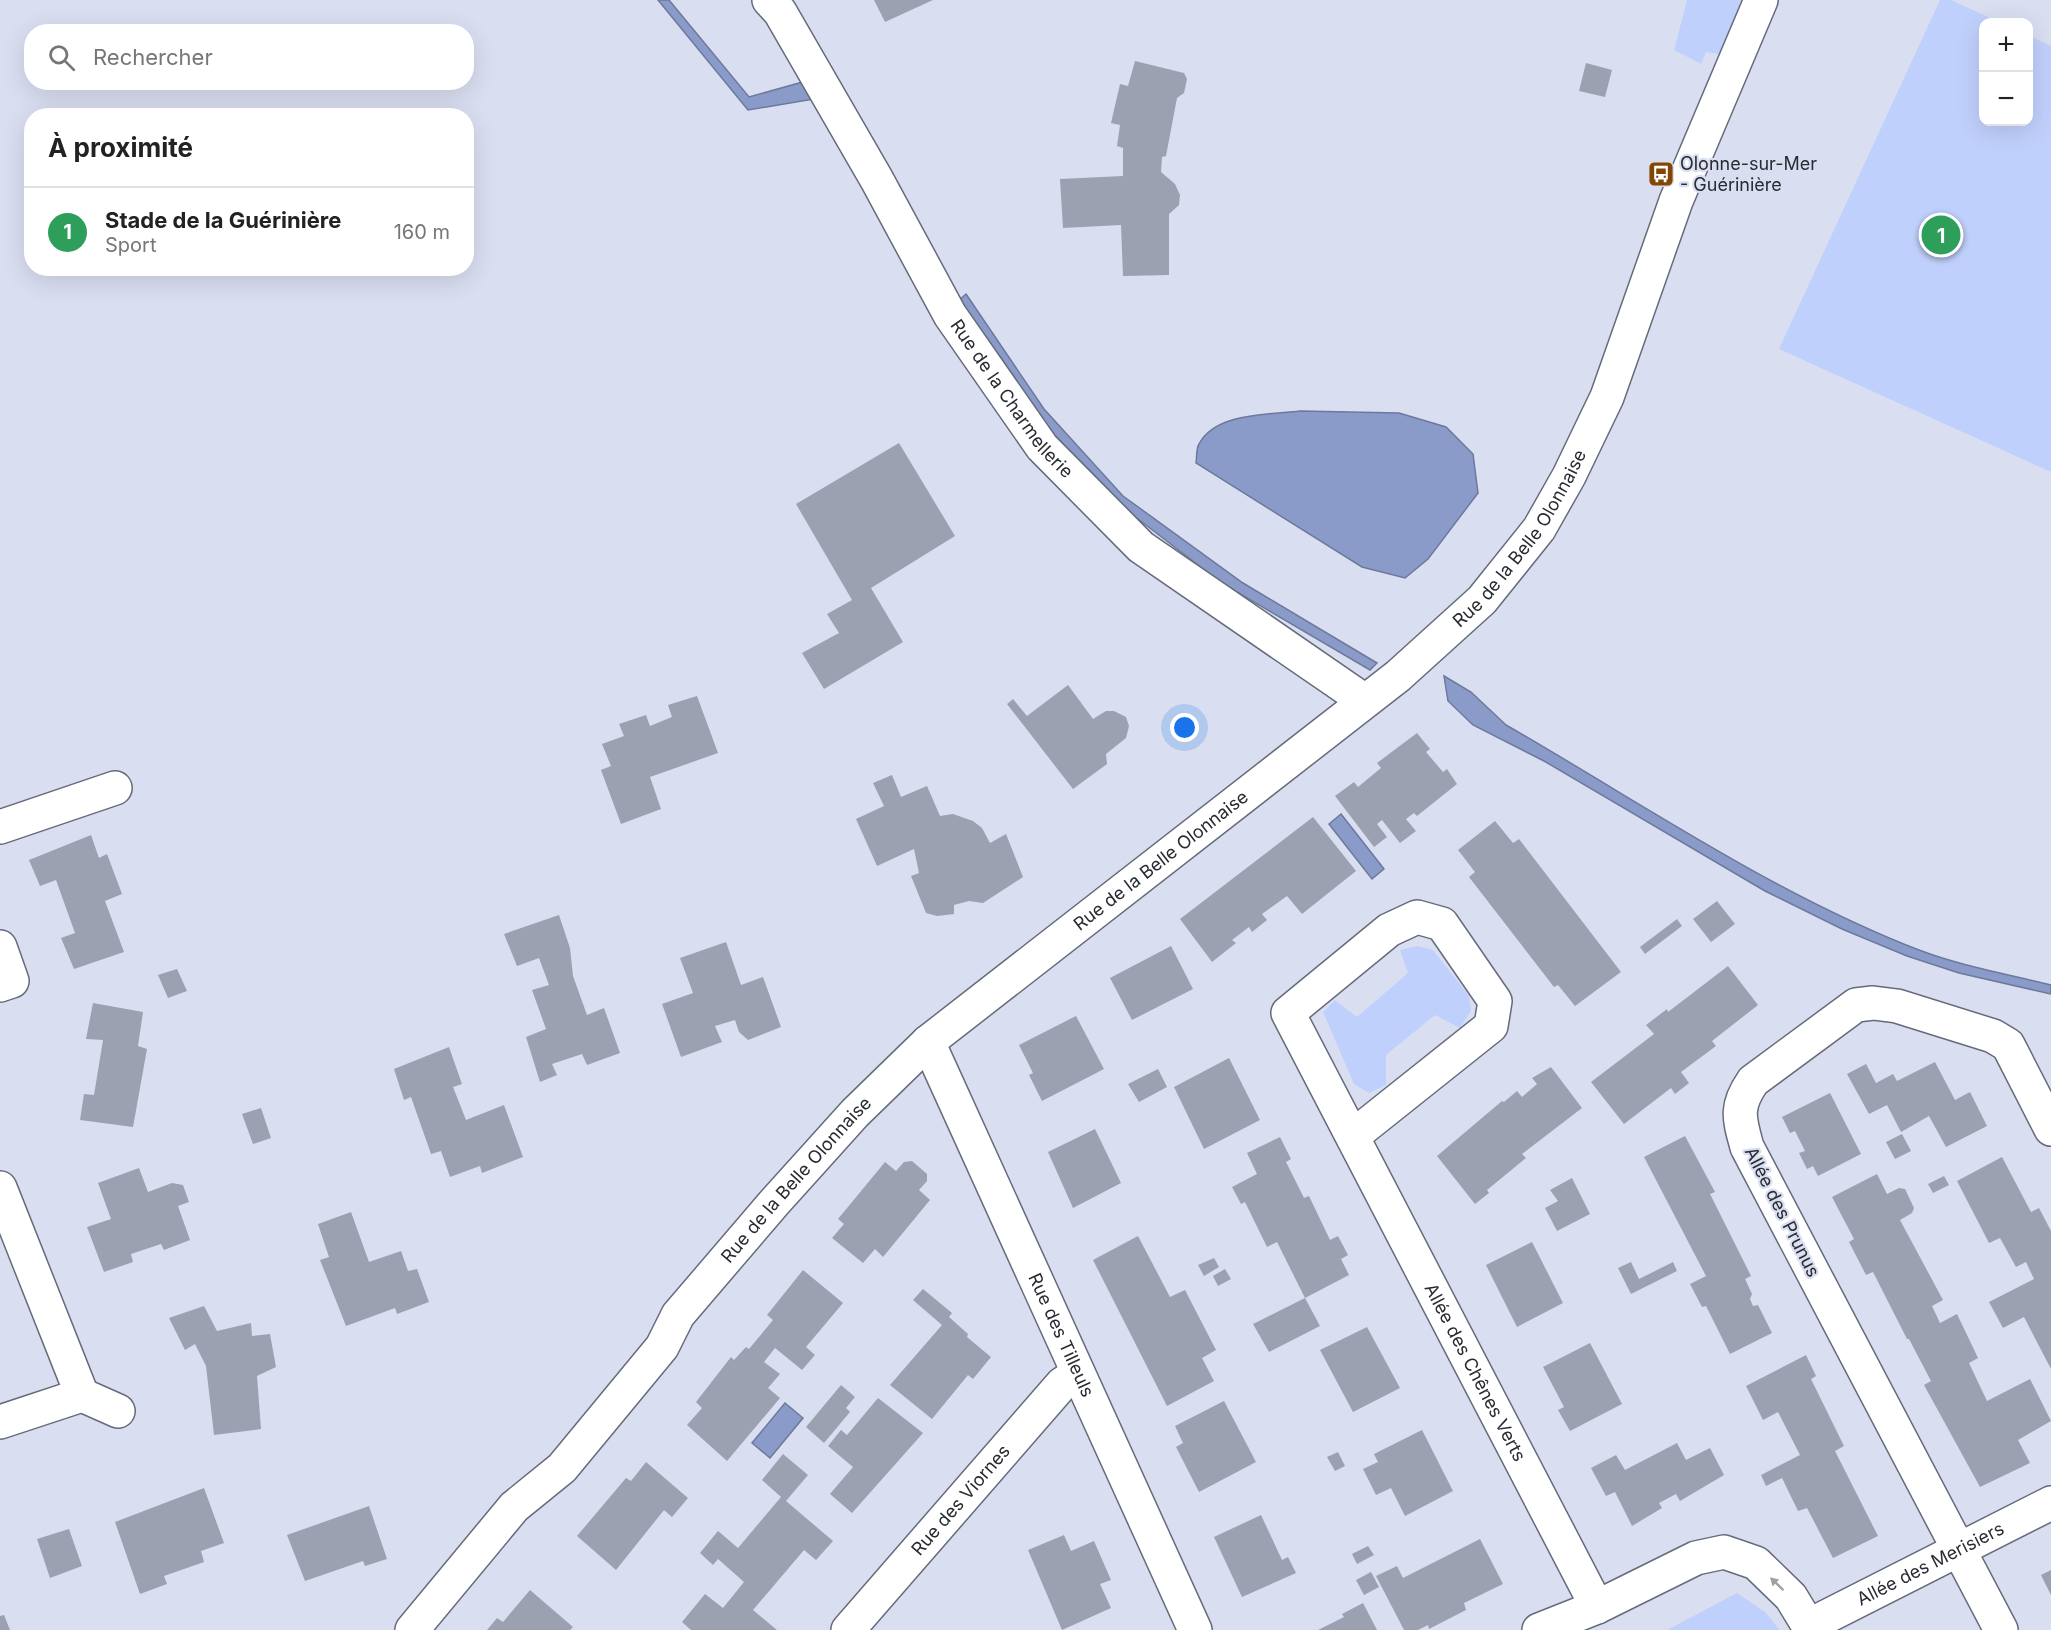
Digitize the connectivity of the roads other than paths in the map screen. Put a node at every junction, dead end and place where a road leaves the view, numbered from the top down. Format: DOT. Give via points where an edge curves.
graph roads {
  1 [pos="769,0"];
  2 [pos="1761,0"];
  3 [pos="1365,701"];
  4 [pos="115,788"];
  5 [pos="0,827"];
  6 [pos="0,947"];
  7 [pos="0,985"];
  8 [pos="928,1042"];
  9 [pos="2051,1128"];
  10 [pos="1353,1136"];
  11 [pos="0,1188"];
  12 [pos="1078,1372"];
  13 [pos="82,1395"];
  14 [pos="118,1412"];
  15 [pos="0,1422"];
  16 [pos="2051,1503"];
  17 [pos="1960,1551"];
  18 [pos="1597,1607"];
  19 [pos="1810,1628"];
  20 [pos="412,1630"];
  21 [pos="848,1630"];
  22 [pos="1195,1630"];
  23 [pos="1539,1630"];
  24 [pos="2001,1630"];
  1 -- 3 [label="street, Rue de la Charmellerie" via="780,12 877,180 950,315 1042,447 1141,547"];
  2 -- 3 [label="street, Rue de la Belle Olonnaise" via="1676,201 1607,398 1569,476 1539,529 1482,600"];
  3 -- 8 [label="street, Rue de la Belle Olonnaise"];
  4 -- 5 [label="street"];
  6 -- 7 [label="street" via="12,981"];
  8 -- 12 [label="street, Rue des Tilleuls"];
  8 -- 20 [label="street, Rue de la Belle Olonnaise" via="855,1113 773,1204 678,1315 662,1347 562,1468 514,1507"];
  9 -- 17 [label="street, Allée des Prunus" via="2008,1045 1993,1036 1873,1002 1856,1005 1753,1081 1741,1098 1739,1120 1747,1147"];
  10 -- 10 [label="street, Allée des Chênes Verts" via="1288,1013 1389,930 1417,917 1442,924 1495,1001 1491,1026"];
  10 -- 18 [label="street, Allée des Chênes Verts"];
  11 -- 13 [label="street"];
  12 -- 21 [label="street, Rue des Viornes" via="1062,1384"];
  12 -- 22 [label="street, Rue des Tilleuls"];
  13 -- 14 [label="street"];
  13 -- 15 [label="street"];
  16 -- 17 [label="street, Allée des Merisiers"];
  17 -- 19 [label="street, Allée des Merisiers"];
  17 -- 24 [label="street, Allée des Prunus"];
  19 -- 18 [label="street, one-way" via="1791,1597 1756,1563 1724,1552 1696,1558"];
  18 -- 23 [label="street"];
}
